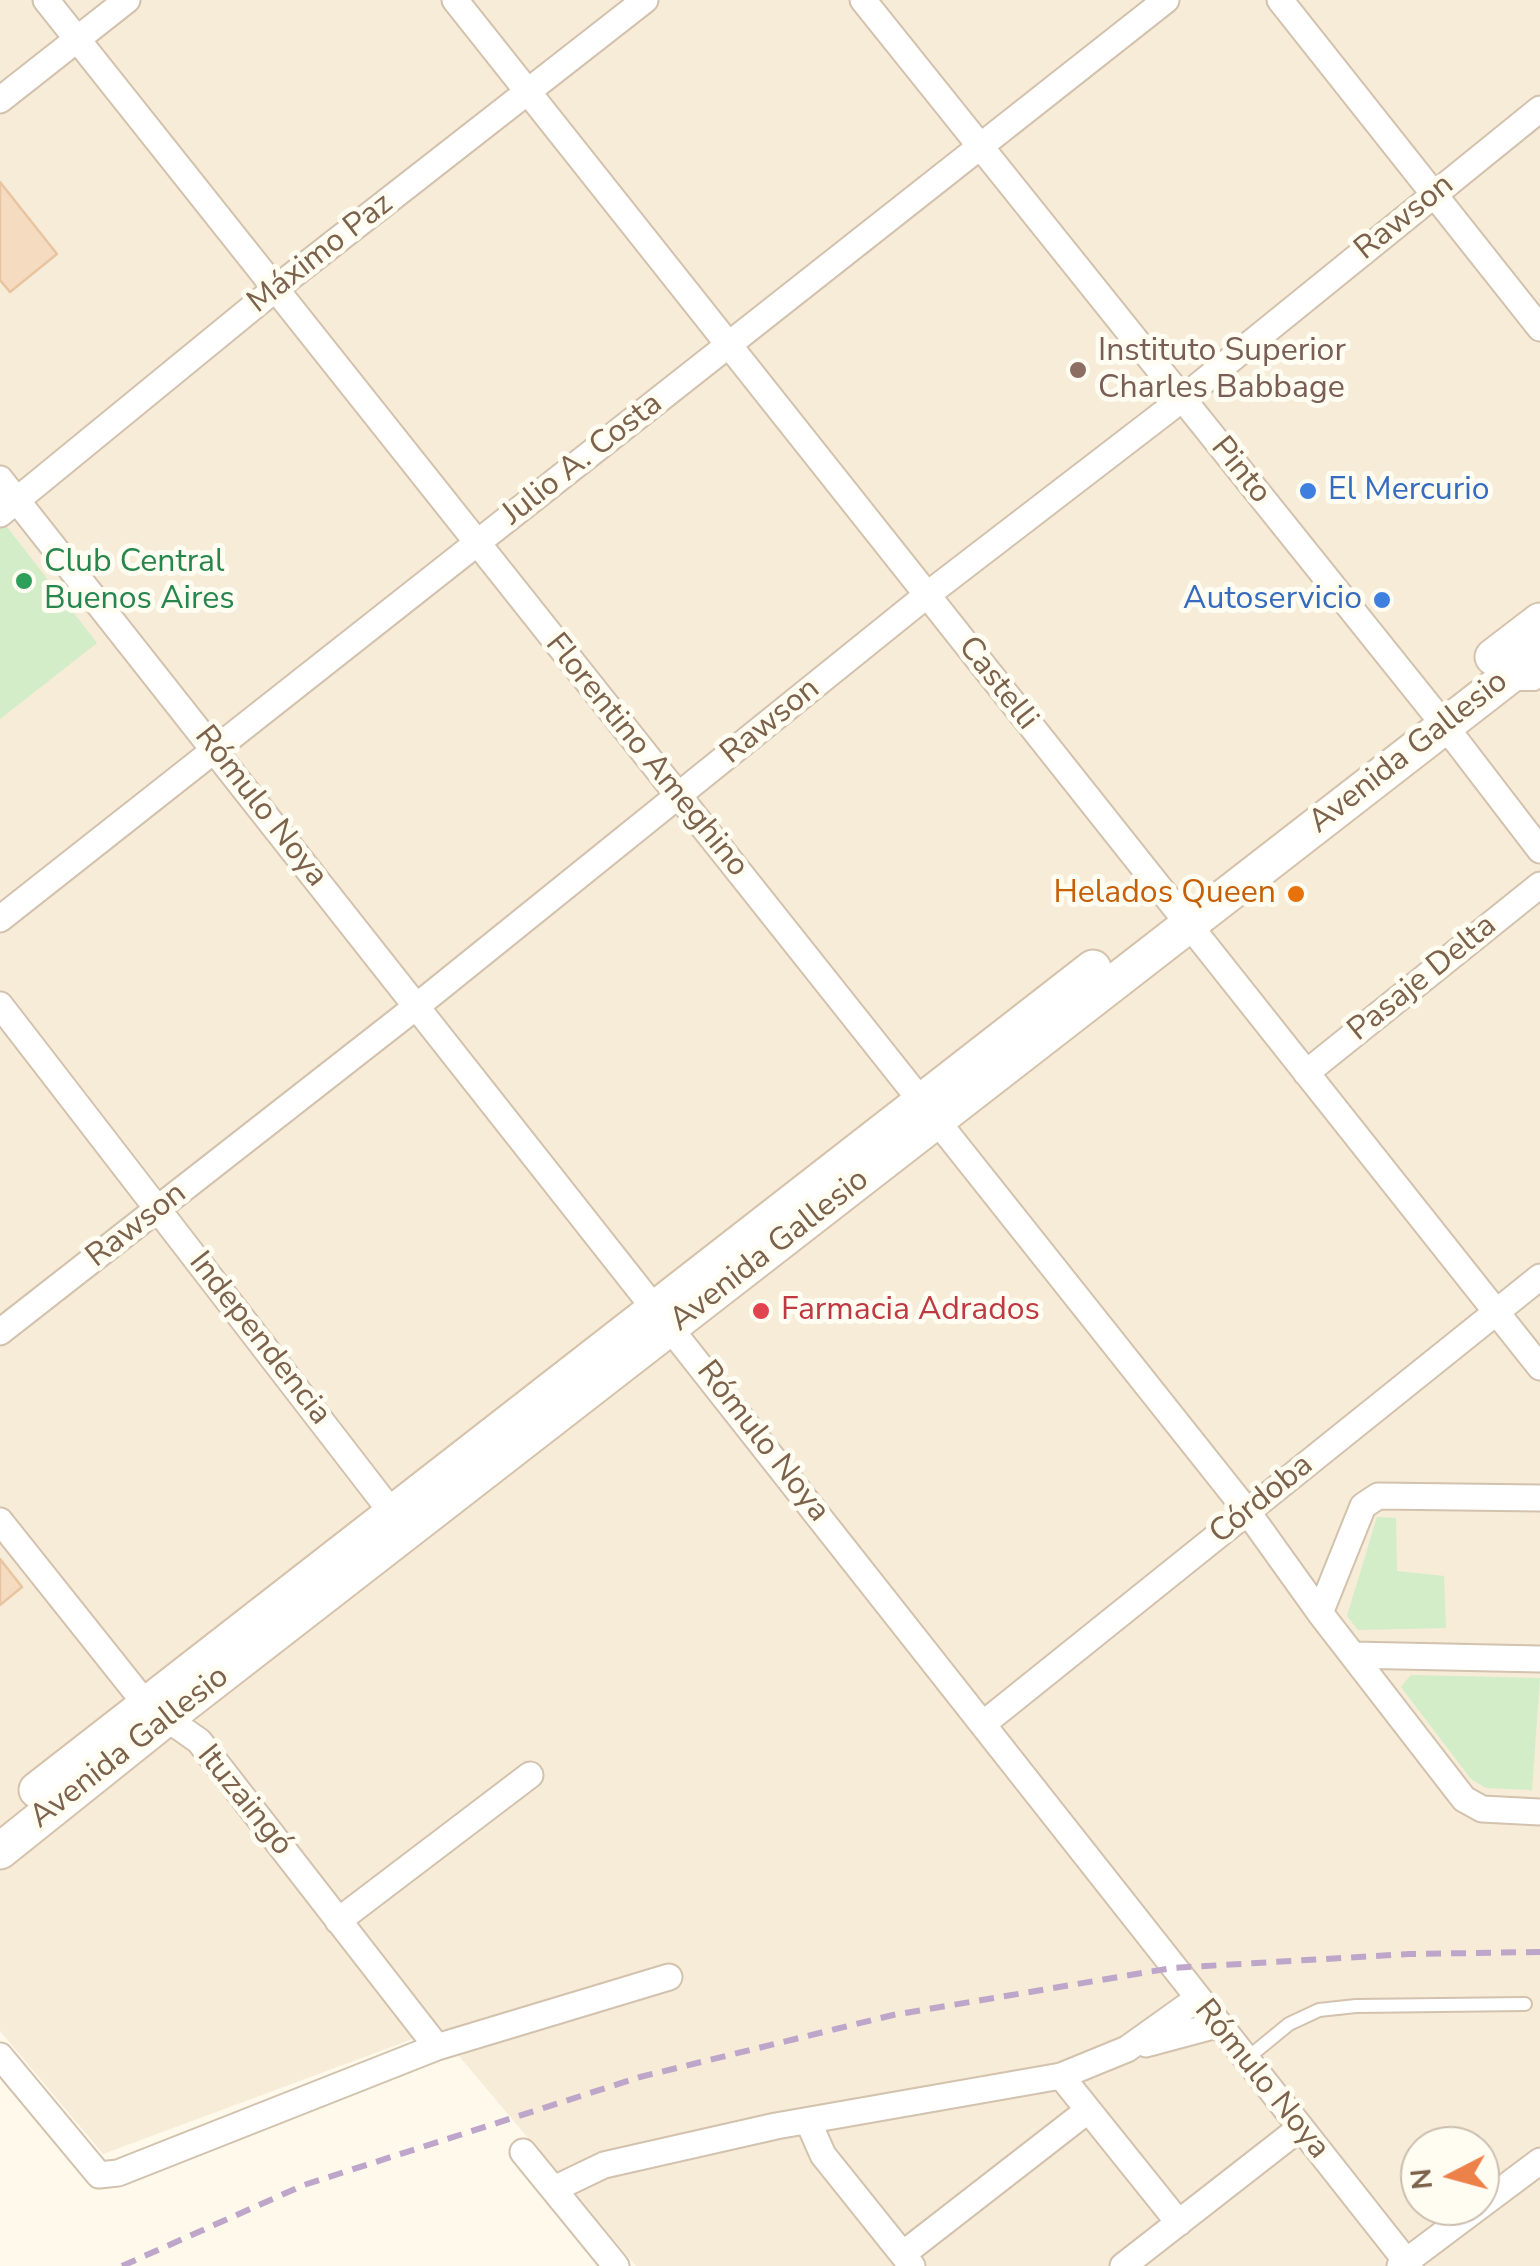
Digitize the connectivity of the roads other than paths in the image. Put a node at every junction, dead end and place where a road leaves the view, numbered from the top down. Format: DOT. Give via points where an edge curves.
graph roads {
  1 [pos="46,0"];
  2 [pos="127,0"];
  3 [pos="455,0"];
  4 [pos="645,0"];
  5 [pos="863,0"];
  6 [pos="1166,0"];
  7 [pos="1280,0"];
  8 [pos="76,39"];
  9 [pos="528,92"];
  10 [pos="0,100"];
  11 [pos="1540,109"];
  12 [pos="979,148"];
  13 [pos="1436,194"];
  14 [pos="275,289"];
  15 [pos="1540,328"];
  16 [pos="728,345"];
  17 [pos="1182,399"];
  18 [pos="0,479"];
  19 [pos="8,507"];
  20 [pos="477,543"];
  21 [pos="927,595"];
  22 [pos="1540,621"];
  23 [pos="1540,652"];
  24 [pos="1540,679"];
  25 [pos="1498,684"];
  26 [pos="1437,716"];
  27 [pos="215,750"];
  28 [pos="678,796"];
  29 [pos="1540,850"];
  30 [pos="1540,885"];
  31 [pos="1181,915"];
  32 [pos="0,919"];
  33 [pos="0,1004"];
  34 [pos="417,1006"];
  35 [pos="1306,1074"];
  36 [pos="929,1111"];
  37 [pos="159,1208"];
  38 [pos="1540,1277"];
  39 [pos="1497,1313"];
  40 [pos="663,1317"];
  41 [pos="0,1332"];
  42 [pos="1540,1367"];
  43 [pos="1540,1498"];
  44 [pos="1247,1512"];
  45 [pos="0,1521"];
  46 [pos="400,1522"];
  47 [pos="1320,1613"];
  48 [pos="1353,1656"];
  49 [pos="1540,1659"];
  50 [pos="155,1711"];
  51 [pos="984,1724"];
  52 [pos="530,1775"];
  53 [pos="1540,1812"];
  54 [pos="0,1820"];
  55 [pos="0,1850"];
  56 [pos="338,1921"];
  57 [pos="669,1976"];
  58 [pos="1197,1999"];
  59 [pos="1524,2004"];
  60 [pos="1218,2025"];
  61 [pos="438,2047"];
  62 [pos="1127,2049"];
  63 [pos="0,2056"];
  64 [pos="1245,2060"];
  65 [pos="1061,2076"];
  66 [pos="1086,2111"];
  67 [pos="808,2121"];
  68 [pos="1300,2128"];
  69 [pos="523,2152"];
  70 [pos="1540,2160"];
  71 [pos="554,2189"];
  72 [pos="1500,2191"];
  73 [pos="1179,2223"];
  74 [pos="1454,2226"];
  75 [pos="907,2260"];
  76 [pos="1405,2264"];
  77 [pos="616,2266"];
  78 [pos="1124,2266"];
  1 -- 8 [label="street, Florentino Ameghino"];
  2 -- 8 [label="street"];
  3 -- 9 [label="street, Castelli"];
  4 -- 9 [label="street, Máximo Paz"];
  5 -- 12 [label="street, Pinto"];
  6 -- 12 [label="street, Julio A. Costa"];
  7 -- 13 [label="street"];
  8 -- 10 [label="street"];
  8 -- 14 [label="street, Florentino Ameghino"];
  9 -- 14 [label="street, Máximo Paz"];
  9 -- 16 [label="street, Castelli"];
  11 -- 13 [label="street, Rawson"];
  12 -- 16 [label="street, Julio A. Costa"];
  12 -- 17 [label="street, Pinto"];
  13 -- 15 [label="street"];
  13 -- 17 [label="street, Rawson"];
  14 -- 19 [label="street, Máximo Paz"];
  14 -- 20 [label="street, Florentino Ameghino"];
  16 -- 20 [label="street, Julio A. Costa"];
  16 -- 21 [label="street, Castelli"];
  17 -- 21 [label="street, Rawson"];
  17 -- 26 [label="street, Pinto"];
  18 -- 19 [label="street, Rómulo Noya"];
  19 -- 27 [label="street, Rómulo Noya"];
  20 -- 27 [label="street, Julio A. Costa"];
  20 -- 28 [label="street, Florentino Ameghino"];
  21 -- 28 [label="street, Rawson"];
  21 -- 31 [label="street, Castelli"];
  22 -- 26 [label="main road, Avenida Gallesio"];
  23 -- 25 [label="main road, Avenida Gallesio"];
  24 -- 25 [label="lane"];
  25 -- 26 [label="main road, Avenida Gallesio"];
  26 -- 29 [label="street, Pinto"];
  26 -- 31 [label="main road, Avenida Gallesio"];
  27 -- 32 [label="street, Julio A. Costa"];
  27 -- 34 [label="street, Rómulo Noya"];
  28 -- 34 [label="street, Rawson"];
  28 -- 36 [label="street, Florentino Ameghino"];
  30 -- 35 [label="street, Pasaje Delta"];
  31 -- 35 [label="street, Castelli"];
  31 -- 36 [label="main road, Avenida Gallesio"];
  33 -- 37 [label="street, Independencia"];
  34 -- 37 [label="street, Rawson"];
  34 -- 40 [label="street, Rómulo Noya"];
  35 -- 39 [label="street, Castelli"];
  36 -- 40 [label="main road, Avenida Gallesio"];
  36 -- 44 [label="street, Florentino Ameghino"];
  37 -- 41 [label="street, Rawson"];
  37 -- 46 [label="street, Independencia"];
  38 -- 39 [label="street, Córdoba"];
  39 -- 42 [label="street, Castelli"];
  39 -- 44 [label="street, Córdoba"];
  40 -- 46 [label="main road, Avenida Gallesio"];
  40 -- 51 [label="street, Rómulo Noya"];
  43 -- 47 [label="street" via="1378,1496 1363,1506"];
  44 -- 47 [label="street, Florentino Ameghino"];
  44 -- 51 [label="street, Córdoba"];
  45 -- 50 [label="street, Ituzaingó"];
  46 -- 50 [label="main road, Avenida Gallesio"];
  47 -- 48 [label="street, Florentino Ameghino"];
  48 -- 49 [label="street"];
  48 -- 53 [label="street, Florentino Ameghino" via="1464,1799 1494,1811"];
  50 -- 54 [label="main road, Avenida Gallesio"];
  50 -- 55 [label="main road, Avenida Gallesio"];
  50 -- 56 [label="street, Ituzaingó" via="199,1741"];
  51 -- 58 [label="street, Rómulo Noya"];
  52 -- 56 [label="street"];
  56 -- 61 [label="street, Ituzaingó"];
  57 -- 61 [label="street"];
  58 -- 60 [label="street, Rómulo Noya"];
  58 -- 62 [label="street"];
  59 -- 64 [label="lane" via="1319,2010 1289,2024"];
  60 -- 62 [label="street"];
  60 -- 64 [label="street, Rómulo Noya"];
  61 -- 63 [label="street" via="118,2173 98,2175"];
  62 -- 65 [label="street"];
  64 -- 68 [label="street, Rómulo Noya"];
  65 -- 66 [label="street"];
  65 -- 67 [label="street"];
  66 -- 73 [label="street"];
  66 -- 75 [label="street"];
  67 -- 71 [label="street" via="604,2165"];
  67 -- 75 [label="street" via="823,2154"];
  68 -- 73 [label="street"];
  68 -- 76 [label="street, Rómulo Noya"];
  69 -- 71 [label="street"];
  70 -- 72 [label="street"];
  71 -- 77 [label="street"];
  73 -- 78 [label="street"];
  74 -- 76 [label="street"];
}
